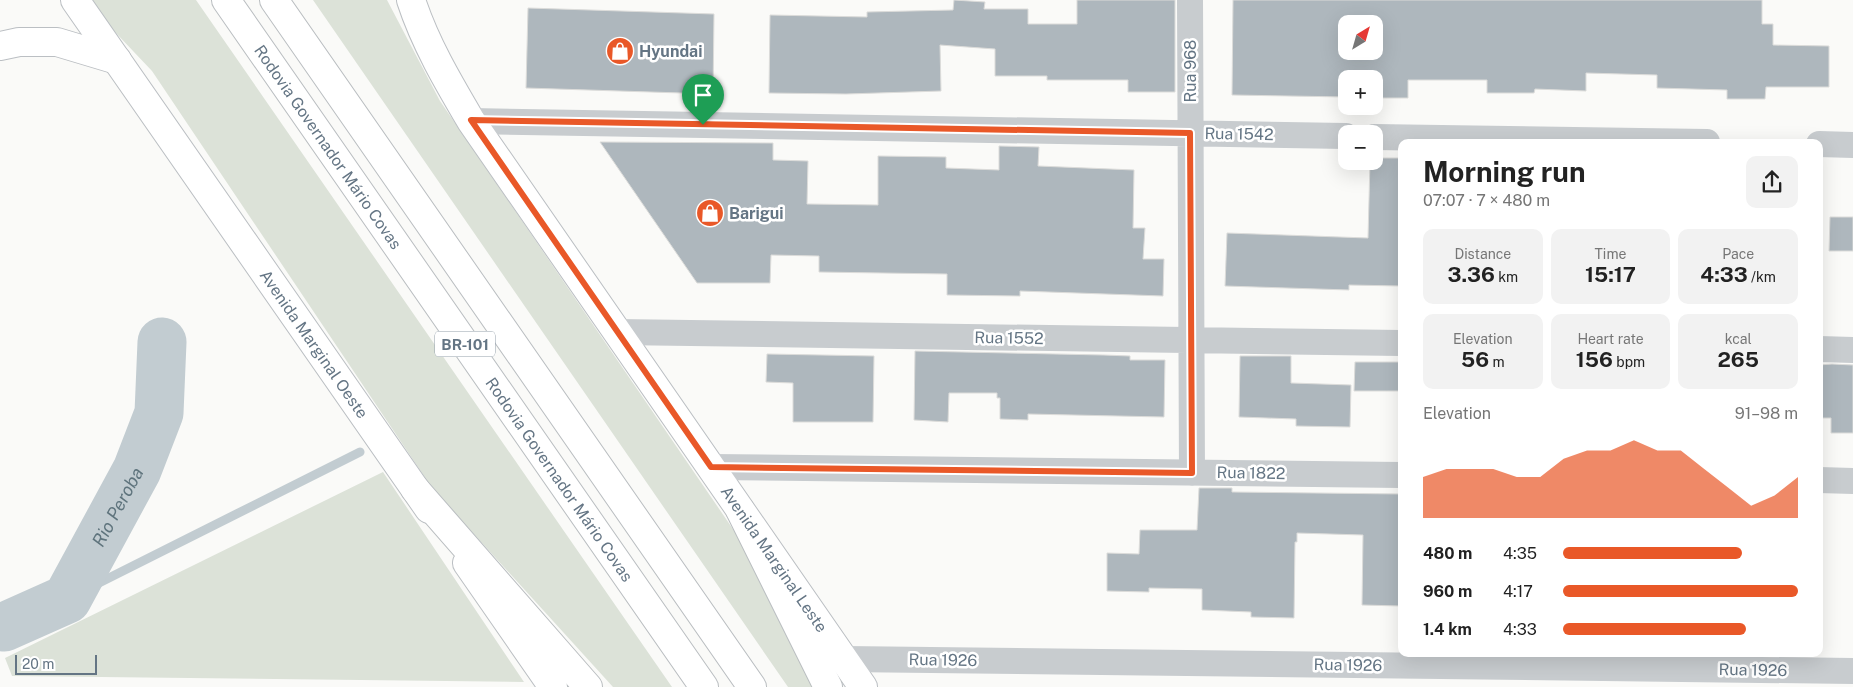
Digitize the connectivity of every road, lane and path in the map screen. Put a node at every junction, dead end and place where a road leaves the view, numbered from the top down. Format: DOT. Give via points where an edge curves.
graph roads {
  1 [pos="75,0"];
  2 [pos="226,0"];
  3 [pos="274,0"];
  4 [pos="411,0"];
  5 [pos="1190,0"];
  6 [pos="0,46"];
  7 [pos="118,60"];
  8 [pos="471,120"];
  9 [pos="1190,133"];
  10 [pos="1338,136"];
  11 [pos="1383,136"];
  12 [pos="1540,139"];
  13 [pos="1823,144"];
  14 [pos="1853,145"];
  15 [pos="617,332"];
  16 [pos="1191,340"];
  17 [pos="1398,343"];
  18 [pos="1823,349"];
  19 [pos="1853,350"];
  20 [pos="711,467"];
  21 [pos="1192,473"];
  22 [pos="1398,475"];
  23 [pos="1823,480"];
  24 [pos="1853,480"];
  25 [pos="415,489"];
  26 [pos="740,510"];
  27 [pos="844,659"];
  28 [pos="1853,671"];
  29 [pos="553,687"];
  30 [pos="588,687"];
  31 [pos="704,687"];
  32 [pos="752,687"];
  33 [pos="828,687"];
  34 [pos="863,687"];
  1 -- 7 [label="main road, Avenida Marginal Oeste"];
  2 -- 31 [label="main road, Rodovia Governador Mário Covas / BR-101"];
  3 -- 32 [label="main road, BR-101"];
  4 -- 8 [label="main road, Avenida Marginal Leste" via="442,70"];
  5 -- 9 [label="street, Rua 968"];
  6 -- 7 [label="main road" via="19,42 57,42"];
  7 -- 25 [label="main road, Avenida Marginal Oeste"];
  8 -- 9 [label="street, Rua 1542"];
  8 -- 15 [label="main road, Avenida Marginal Leste"];
  9 -- 10 [label="street, Rua 1542"];
  9 -- 16 [label="street, Rua 968"];
  11 -- 12 [label="street"];
  13 -- 14 [label="street"];
  15 -- 16 [label="street, Rua 1552"];
  15 -- 20 [label="main road, Avenida Marginal Leste"];
  16 -- 17 [label="street, Rua 1552"];
  16 -- 21 [label="street, Rua 968"];
  18 -- 19 [label="street"];
  20 -- 21 [label="street, Rua 1822"];
  20 -- 26 [label="main road, Avenida Marginal Leste"];
  21 -- 22 [label="street, Rua 1822"];
  23 -- 24 [label="street"];
  25 -- 29 [label="main road, Avenida Marginal Oeste"];
  25 -- 30 [label="main road"];
  26 -- 27 [label="main road, Avenida Marginal Leste"];
  26 -- 33 [label="main road"];
  27 -- 28 [label="street, Rua 1926"];
  27 -- 34 [label="main road, Avenida Marginal Leste"];
}
